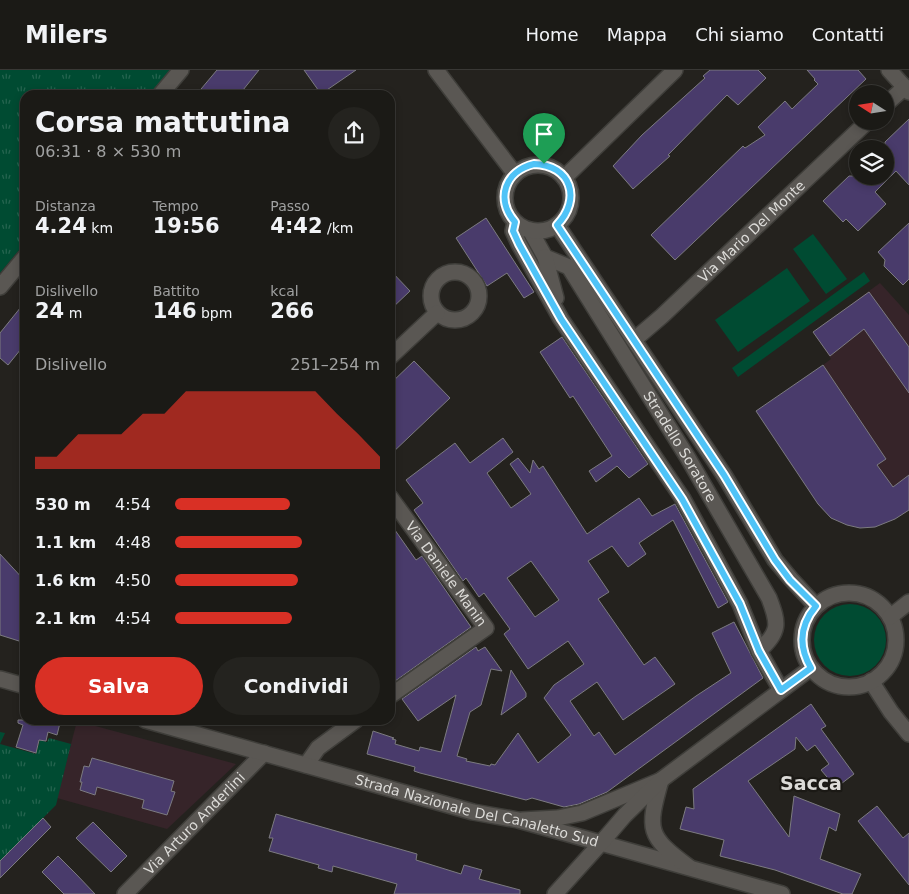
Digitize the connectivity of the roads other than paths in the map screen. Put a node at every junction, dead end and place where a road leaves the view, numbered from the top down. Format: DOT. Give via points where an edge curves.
graph roads {
  1 [pos="181,70"];
  2 [pos="436,70"];
  3 [pos="675,70"];
  4 [pos="889,70"];
  5 [pos="907,89"];
  6 [pos="164,90"];
  7 [pos="894,98"];
  8 [pos="858,130"];
  9 [pos="515,174"];
  10 [pos="564,178"];
  11 [pos="515,222"];
  12 [pos="557,225"];
  13 [pos="530,230"];
  14 [pos="545,257"];
  15 [pos="20,263"];
  16 [pos="0,286"];
  17 [pos="437,313"];
  18 [pos="561,319"];
  19 [pos="634,340"];
  20 [pos="395,352"];
  21 [pos="395,504"];
  22 [pos="909,602"];
  23 [pos="816,606"];
  24 [pos="890,617"];
  25 [pos="759,651"];
  26 [pos="811,668"];
  27 [pos="0,679"];
  28 [pos="871,681"];
  29 [pos="20,685"];
  30 [pos="781,690"];
  31 [pos="395,692"];
  32 [pos="163,725"];
  33 [pos="349,725"];
  34 [pos="909,734"];
  35 [pos="264,753"];
  36 [pos="306,765"];
  37 [pos="661,780"];
  38 [pos="518,820"];
  39 [pos="602,842"];
  40 [pos="690,867"];
  41 [pos="125,894"];
  42 [pos="555,894"];
  43 [pos="782,894"];
  1 -- 6 [label="street"];
  2 -- 9 [label="street"];
  3 -- 10 [label="street"];
  4 -- 5 [label="street"];
  5 -- 7 [label="street"];
  8 -- 19 [label="street, Via Mario Del Monte"];
  9 -- 10 [label="street" via="526,166 544,164"];
  9 -- 11 [label="street" via="507,183 504,200"];
  10 -- 12 [label="street" via="571,200 569,210"];
  11 -- 13 [label="street"];
  11 -- 18 [label="street, Stradello Soratore" via="513,231 519,244"];
  12 -- 13 [label="street" via="549,230"];
  12 -- 19 [label="street"];
  13 -- 14 [label="street, Stradello Soratore"];
  14 -- 18 [label="street, Stradello Soratore"];
  14 -- 25 [label="street, Stradello Soratore" via="569,267 688,458 769,598 776,626 774,634"];
  15 -- 16 [label="street"];
  17 -- 20 [label="street"];
  18 -- 25 [label="street, Stradello Soratore" via="682,499 740,604"];
  19 -- 23 [label="street" via="724,475 775,560"];
  21 -- 31 [label="street, Via Daniele Manin" via="486,628"];
  22 -- 24 [label="street"];
  23 -- 24 [label="street" via="829,597 852,592 874,600"];
  23 -- 26 [label="street" via="805,622 802,641"];
  24 -- 28 [label="street" via="896,638 895,649 886,668"];
  25 -- 30 [label="street, Stradello Soratore"];
  26 -- 28 [label="street" via="825,680 843,686"];
  26 -- 30 [label="street, Strada Nazionale Del Canaletto Sud"];
  27 -- 29 [label="street"];
  28 -- 34 [label="street"];
  30 -- 37 [label="street, Strada Nazionale Del Canaletto Sud"];
  32 -- 35 [label="street, Strada Nazionale Del Canaletto Sud"];
  33 -- 36 [label="street" via="318,748"];
  35 -- 36 [label="street, Strada Nazionale Del Canaletto Sud"];
  35 -- 41 [label="street, Via Arturo Anderlini"];
  36 -- 38 [label="street, Strada Nazionale Del Canaletto Sud" via="473,812"];
  37 -- 38 [label="street" via="582,813"];
  37 -- 39 [label="street, Strada Nazionale Del Canaletto Sud"];
  37 -- 40 [label="street" via="652,814 655,835 667,851"];
  38 -- 39 [label="street, Strada Nazionale Del Canaletto Sud"];
  39 -- 40 [label="street"];
  39 -- 42 [label="street"];
  40 -- 43 [label="street"];
}
